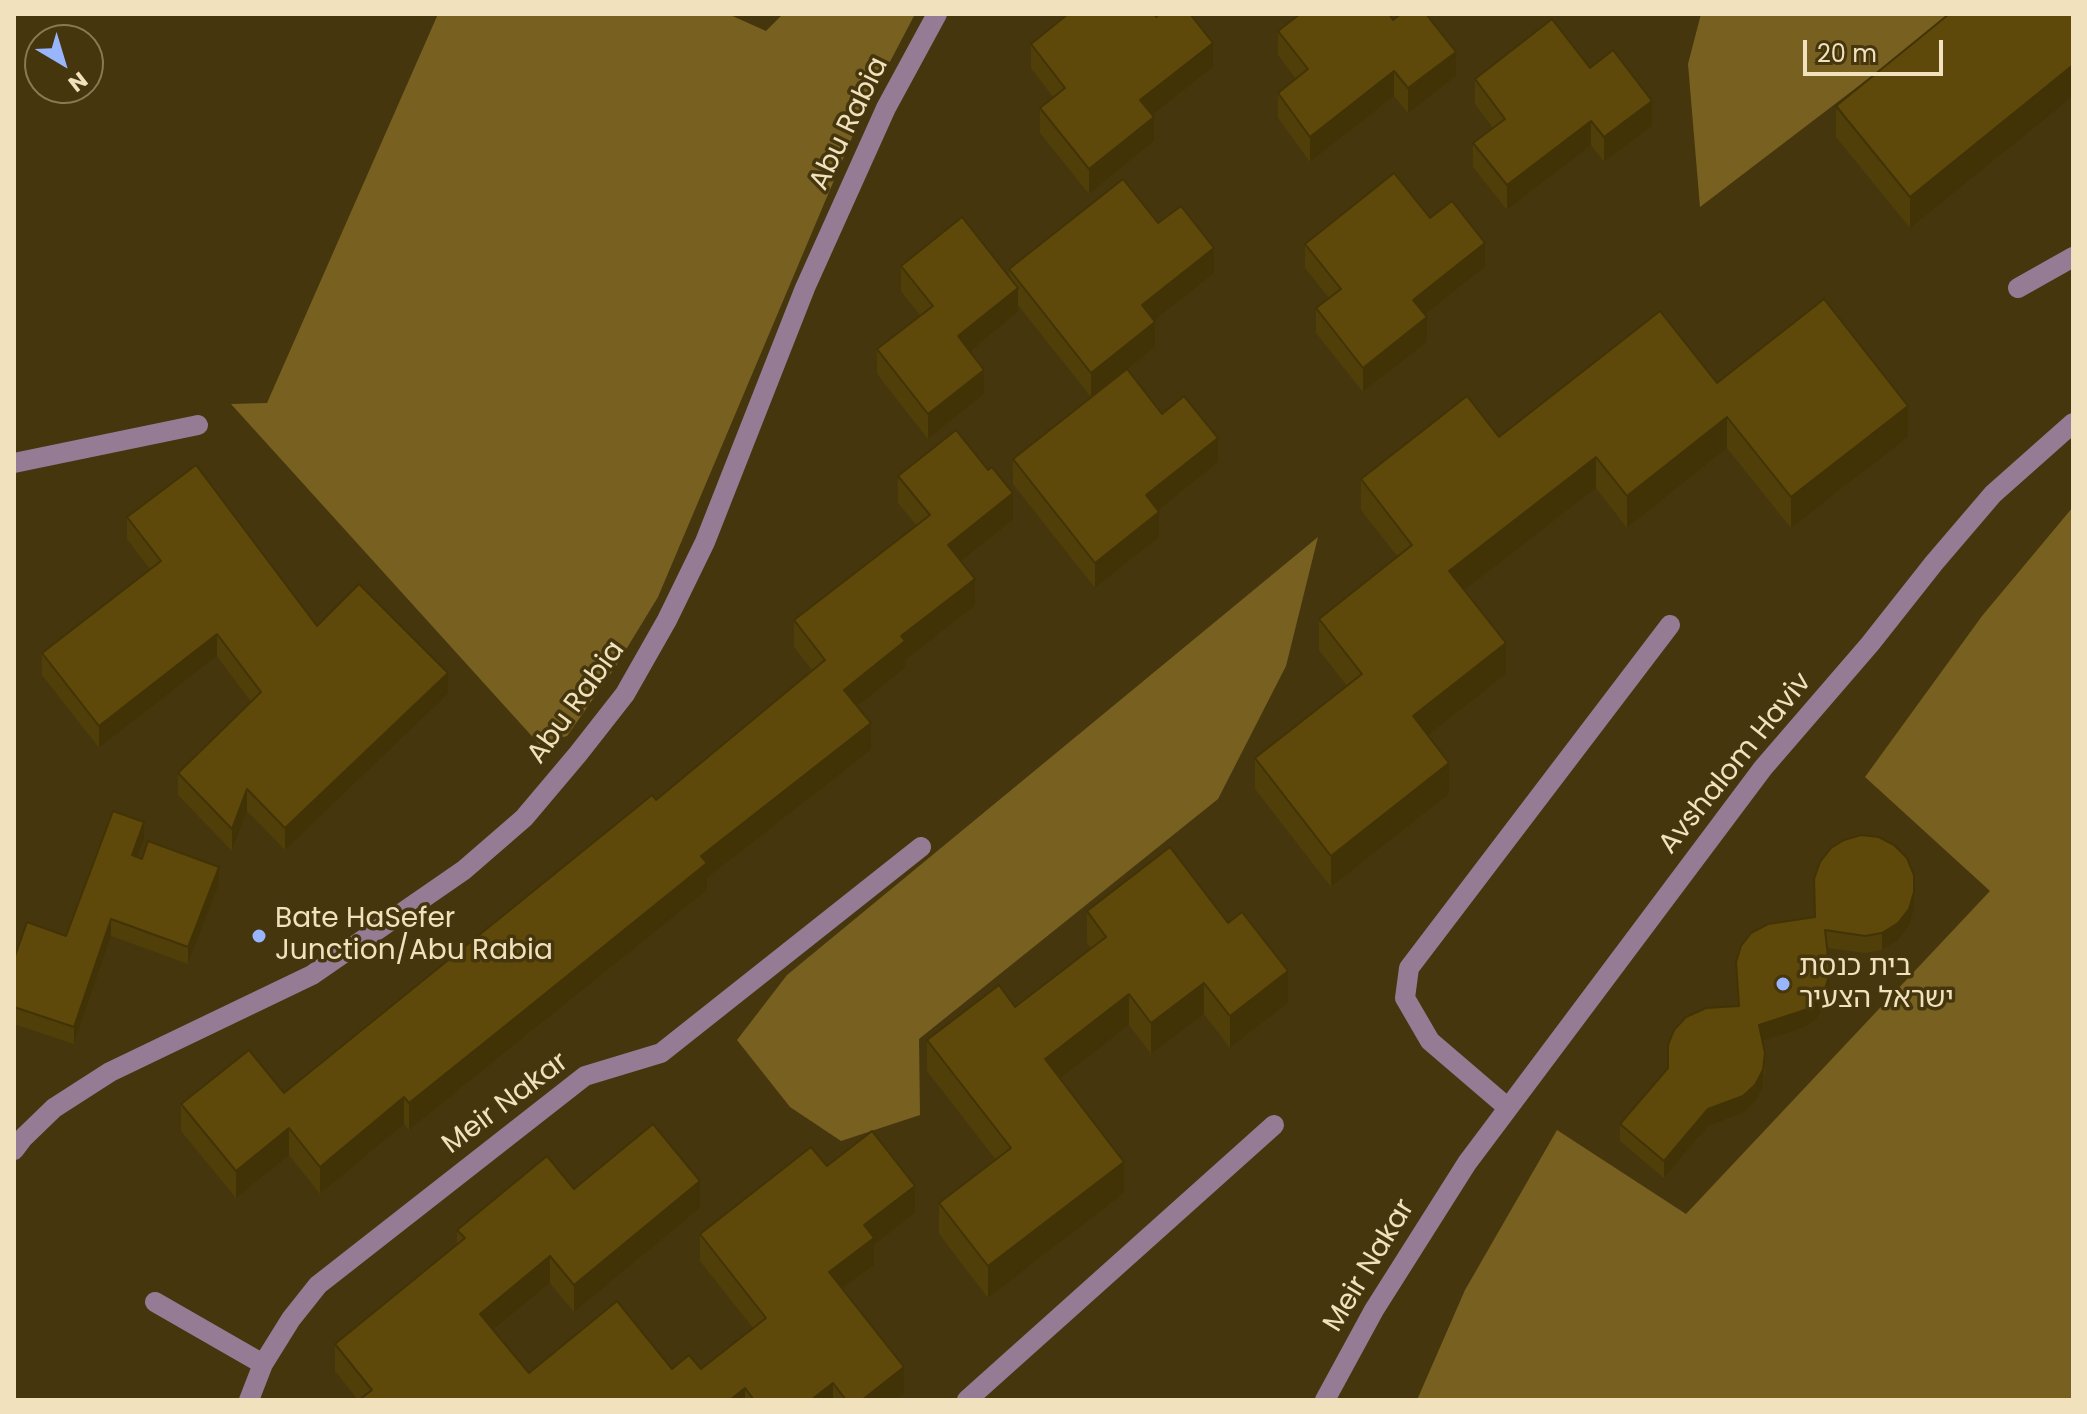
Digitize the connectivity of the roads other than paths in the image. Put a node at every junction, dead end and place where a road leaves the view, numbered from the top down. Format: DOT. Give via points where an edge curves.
graph roads {
  1 [pos="937,14"];
  2 [pos="2073,257"];
  3 [pos="2018,288"];
  4 [pos="2073,423"];
  5 [pos="198,425"];
  6 [pos="14,463"];
  7 [pos="1670,625"];
  8 [pos="921,847"];
  9 [pos="1507,1107"];
  10 [pos="1274,1125"];
  11 [pos="14,1150"];
  12 [pos="1467,1163"];
  13 [pos="155,1302"];
  14 [pos="263,1364"];
  15 [pos="249,1400"];
  16 [pos="967,1400"];
  17 [pos="1325,1400"];
  1 -- 11 [label="street, Abu Rabia" via="886,108 811,274 674,607 625,694 578,754 524,818 440,887 312,975 110,1072 54,1108"];
  2 -- 3 [label="street"];
  4 -- 9 [label="street, Avshalom Haviv" via="1993,494 1763,768"];
  5 -- 6 [label="street"];
  7 -- 9 [label="street" via="1409,968 1405,998 1430,1041"];
  8 -- 14 [label="street, Meir Nakar" via="661,1053 585,1076 318,1285"];
  9 -- 12 [label="street, Avshalom Haviv"];
  10 -- 16 [label="street"];
  12 -- 17 [label="street, Meir Nakar" via="1381,1298"];
  13 -- 14 [label="street"];
  14 -- 15 [label="street, Meir Nakar"];
}
